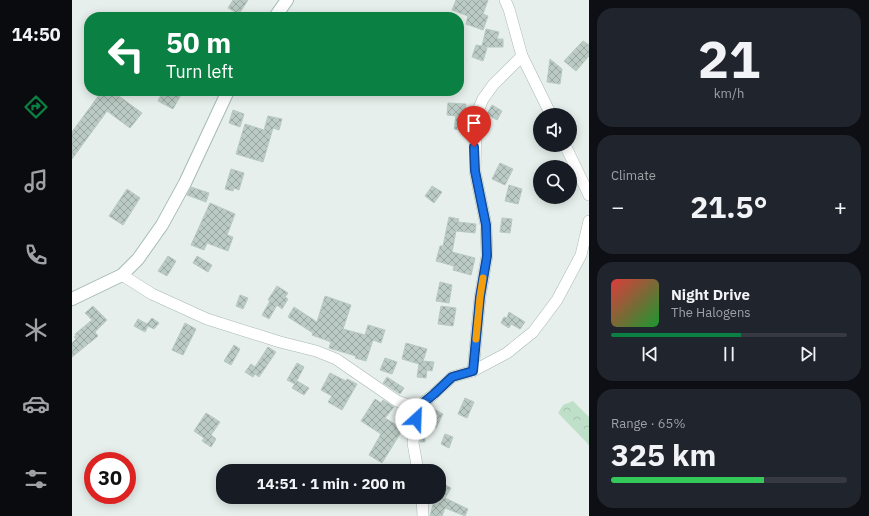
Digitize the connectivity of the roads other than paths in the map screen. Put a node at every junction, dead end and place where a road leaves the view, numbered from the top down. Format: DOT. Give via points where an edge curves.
graph roads {
  1 [pos="288,0"];
  2 [pos="505,0"];
  3 [pos="279,12"];
  4 [pos="522,56"];
  5 [pos="226,96"];
  6 [pos="548,108"];
  7 [pos="568,152"];
  8 [pos="589,195"];
  9 [pos="589,221"];
  10 [pos="122,275"];
  11 [pos="72,299"];
  12 [pos="473,371"];
  13 [pos="417,408"];
  14 [pos="417,464"];
  15 [pos="422,504"];
  16 [pos="423,516"];
  1 -- 3 [label="main road"];
  2 -- 4 [label="street"];
  4 -- 6 [label="street"];
  4 -- 12 [label="street" via="493,84 476,115 475,171 486,225 487,256"];
  5 -- 10 [label="main road" via="185,183 162,225 138,259"];
  7 -- 8 [label="street"];
  9 -- 12 [label="street" via="581,255 557,300 533,332 507,353"];
  10 -- 11 [label="main road"];
  10 -- 13 [label="street" via="152,294 207,319 336,359 397,402"];
  12 -- 13 [label="street" via="452,377"];
  13 -- 14 [label="street" via="413,442"];
  15 -- 16 [label="street"];
}
